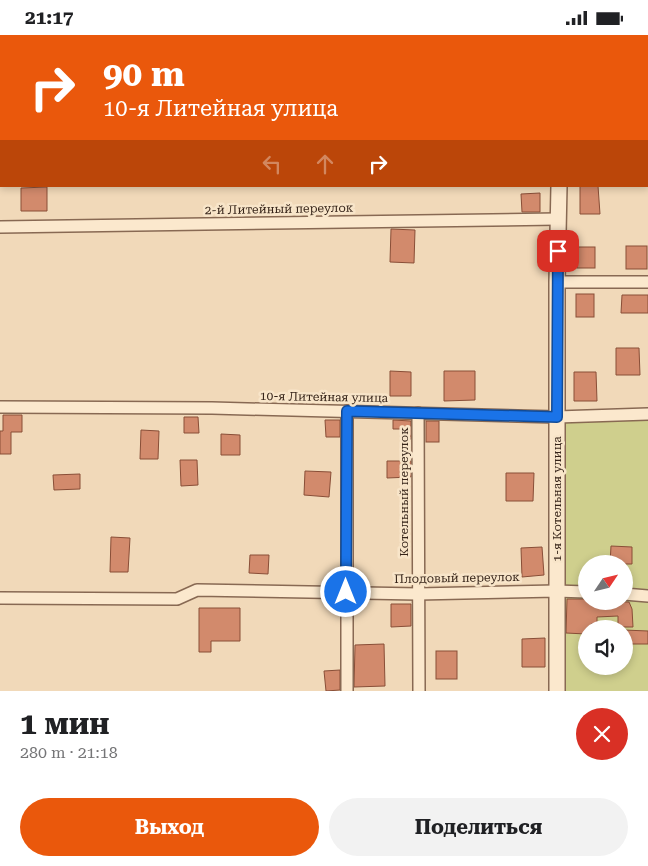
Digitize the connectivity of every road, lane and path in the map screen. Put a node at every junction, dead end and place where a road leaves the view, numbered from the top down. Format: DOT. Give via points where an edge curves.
graph roads {
  1 [pos="559,187"];
  2 [pos="558,219"];
  3 [pos="0,227"];
  4 [pos="557,282"];
  5 [pos="648,282"];
  6 [pos="0,407"];
  7 [pos="347,411"];
  8 [pos="418,413"];
  9 [pos="648,414"];
  10 [pos="557,417"];
  11 [pos="556,591"];
  12 [pos="346,592"];
  13 [pos="578,592"];
  14 [pos="418,594"];
  15 [pos="633,595"];
  16 [pos="648,596"];
  17 [pos="0,598"];
  18 [pos="346,691"];
  19 [pos="419,691"];
  20 [pos="557,691"];
  1 -- 2 [label="street, 1-я Котельная улица"];
  2 -- 3 [label="street, 2-й Литейный переулок"];
  2 -- 4 [label="street, 1-я Котельная улица"];
  4 -- 5 [label="street"];
  4 -- 10 [label="street, 1-я Котельная улица"];
  6 -- 7 [label="street, 10-я Литейная улица"];
  7 -- 8 [label="street, 10-я Литейная улица"];
  7 -- 12 [label="street"];
  8 -- 10 [label="street, 10-я Литейная улица"];
  8 -- 14 [label="street, Котельный переулок"];
  9 -- 10 [label="street, 10-я Литейная улица"];
  10 -- 11 [label="street, 1-я Котельная улица"];
  11 -- 13 [label="street, Плодовый переулок"];
  11 -- 14 [label="street, Плодовый переулок"];
  11 -- 20 [label="street, 1-я Котельная улица"];
  12 -- 14 [label="street, Плодовый переулок"];
  12 -- 17 [label="street, Плодовый переулок" via="197,590 177,599"];
  12 -- 18 [label="street"];
  14 -- 19 [label="street, Котельный переулок"];
  15 -- 16 [label="street"];
}
